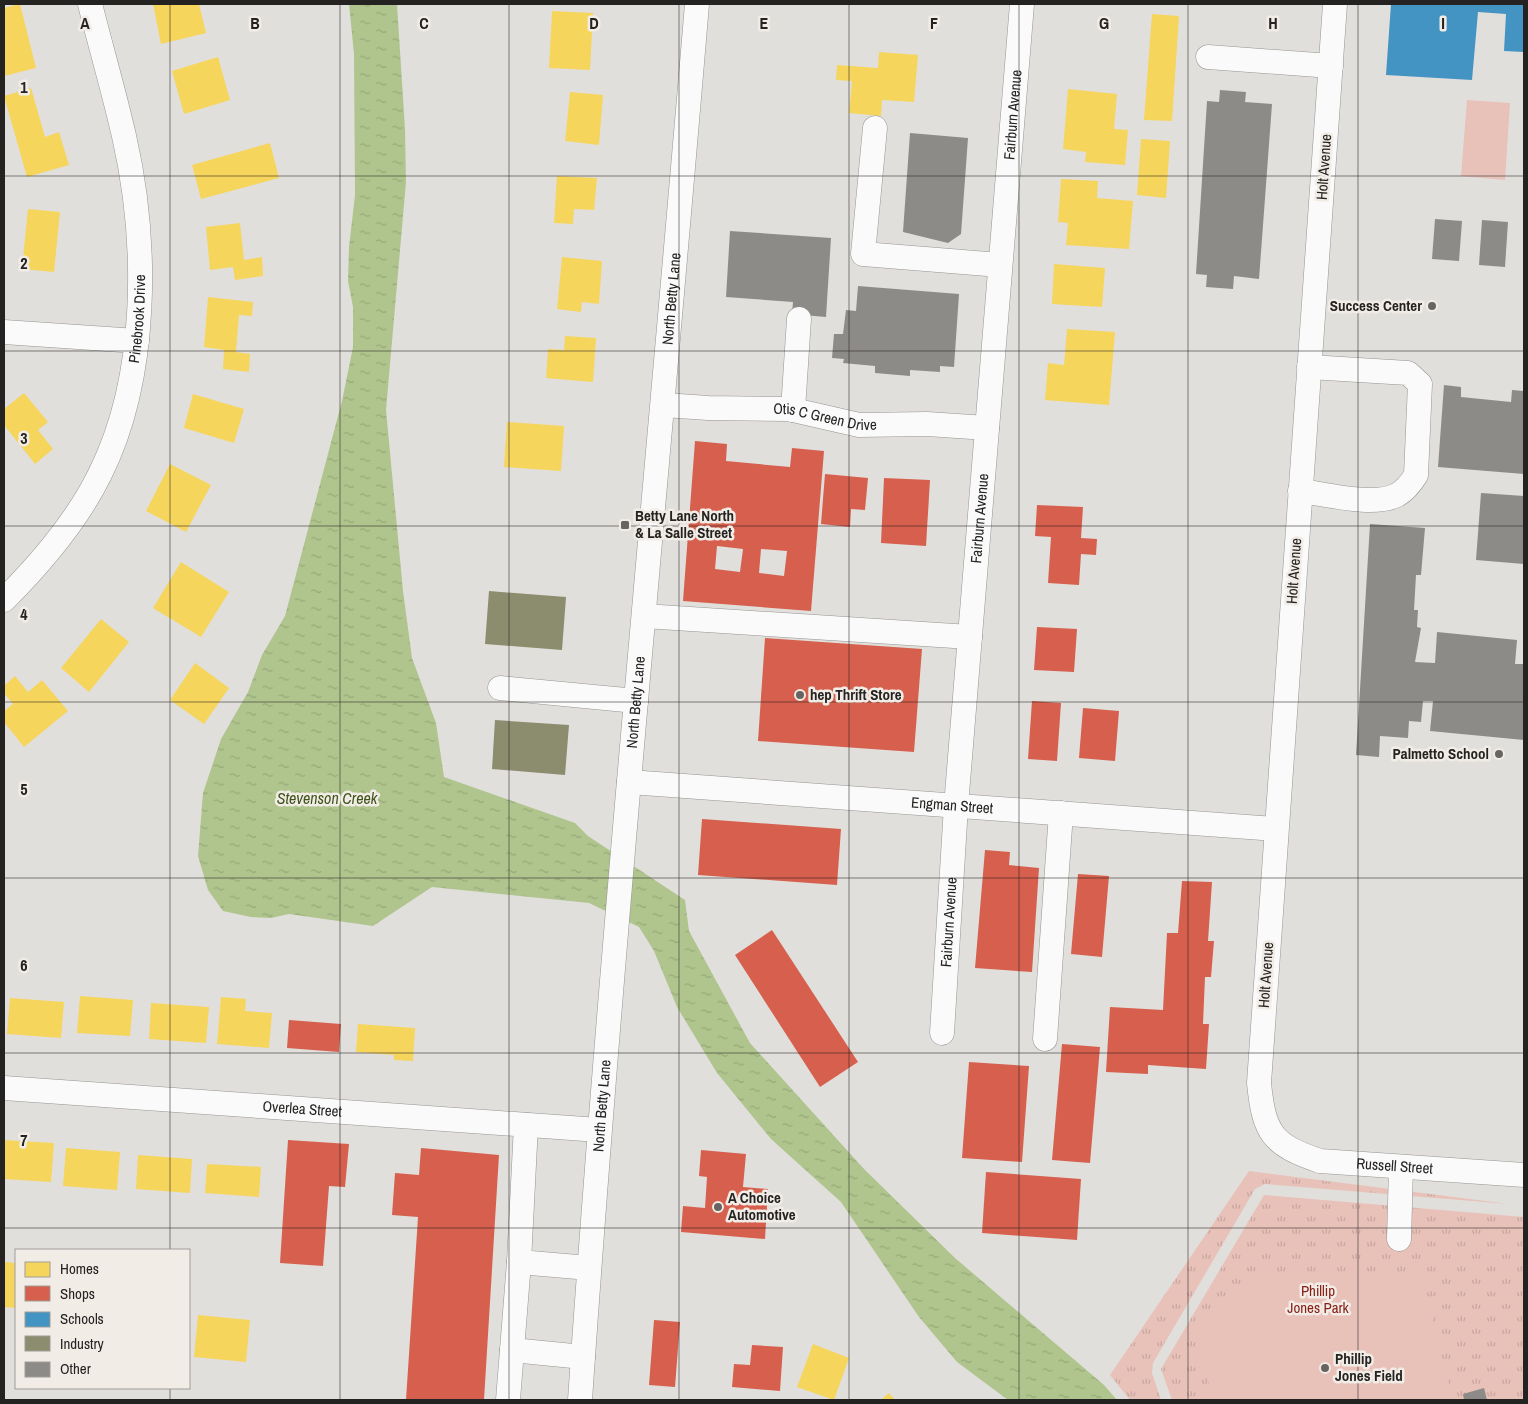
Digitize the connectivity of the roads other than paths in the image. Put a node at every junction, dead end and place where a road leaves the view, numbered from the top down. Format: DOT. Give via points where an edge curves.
graph roads {
  1 [pos="90,4"];
  2 [pos="697,4"];
  3 [pos="1022,4"];
  4 [pos="1336,4"];
  5 [pos="1208,57"];
  6 [pos="1331,66"];
  7 [pos="875,128"];
  8 [pos="1000,265"];
  9 [pos="799,319"];
  10 [pos="4,332"];
  11 [pos="137,341"];
  12 [pos="1309,367"];
  13 [pos="664,405"];
  14 [pos="793,410"];
  15 [pos="987,428"];
  16 [pos="1300,491"];
  17 [pos="4,600"];
  18 [pos="644,616"];
  19 [pos="970,637"];
  20 [pos="500,688"];
  21 [pos="636,701"];
  22 [pos="629,782"];
  23 [pos="956,806"];
  24 [pos="1062,813"];
  25 [pos="1276,829"];
  26 [pos="942,1033"];
  27 [pos="1045,1039"];
  28 [pos="4,1088"];
  29 [pos="526,1125"];
  30 [pos="599,1130"];
  31 [pos="1272,1136"];
  32 [pos="1401,1167"];
  33 [pos="1524,1175"];
  34 [pos="1399,1239"];
  35 [pos="519,1262"];
  36 [pos="589,1268"];
  37 [pos="512,1350"];
  38 [pos="583,1356"];
  39 [pos="508,1400"];
  40 [pos="580,1400"];
  1 -- 11 [label="street, Pinebrook Drive" via="124,137 134,196 139,273"];
  2 -- 13 [label="street, North Betty Lane"];
  3 -- 8 [label="street, Fairburn Avenue"];
  4 -- 6 [label="street, Holt Avenue"];
  5 -- 6 [label="street"];
  6 -- 12 [label="street, Holt Avenue"];
  7 -- 8 [label="street" via="863,254"];
  8 -- 15 [label="street, Fairburn Avenue"];
  9 -- 14 [label="street"];
  10 -- 11 [label="street"];
  11 -- 17 [label="street, Pinebrook Drive" via="127,401 100,474 64,531"];
  12 -- 16 [label="street, Holt Avenue"];
  12 -- 16 [label="street" via="1408,373 1420,384 1416,475 1409,487 1382,499"];
  13 -- 14 [label="street, Otis C Green Drive"];
  13 -- 18 [label="street, North Betty Lane"];
  14 -- 15 [label="street, Otis C Green Drive" via="859,425 927,424"];
  15 -- 19 [label="street, Fairburn Avenue"];
  16 -- 25 [label="street, Holt Avenue"];
  18 -- 19 [label="street"];
  18 -- 21 [label="street, North Betty Lane"];
  19 -- 23 [label="street, Fairburn Avenue"];
  20 -- 21 [label="street"];
  21 -- 22 [label="street, North Betty Lane"];
  22 -- 23 [label="street, Engman Street"];
  22 -- 30 [label="street, North Betty Lane"];
  23 -- 24 [label="street, Engman Street"];
  23 -- 26 [label="street, Fairburn Avenue"];
  24 -- 25 [label="street, Engman Street"];
  24 -- 27 [label="street"];
  25 -- 31 [label="street, Holt Avenue" via="1259,1083 1262,1113"];
  28 -- 29 [label="street, Overlea Street"];
  29 -- 30 [label="street, Overlea Street"];
  29 -- 35 [label="street"];
  30 -- 36 [label="street, North Betty Lane"];
  31 -- 32 [label="street, Russell Street" via="1293,1152 1320,1161"];
  32 -- 33 [label="street, Russell Street"];
  32 -- 34 [label="street"];
  35 -- 36 [label="street"];
  35 -- 37 [label="street"];
  36 -- 38 [label="street, North Betty Lane"];
  37 -- 38 [label="street"];
  37 -- 39 [label="street"];
  38 -- 40 [label="street, North Betty Lane"];
}
